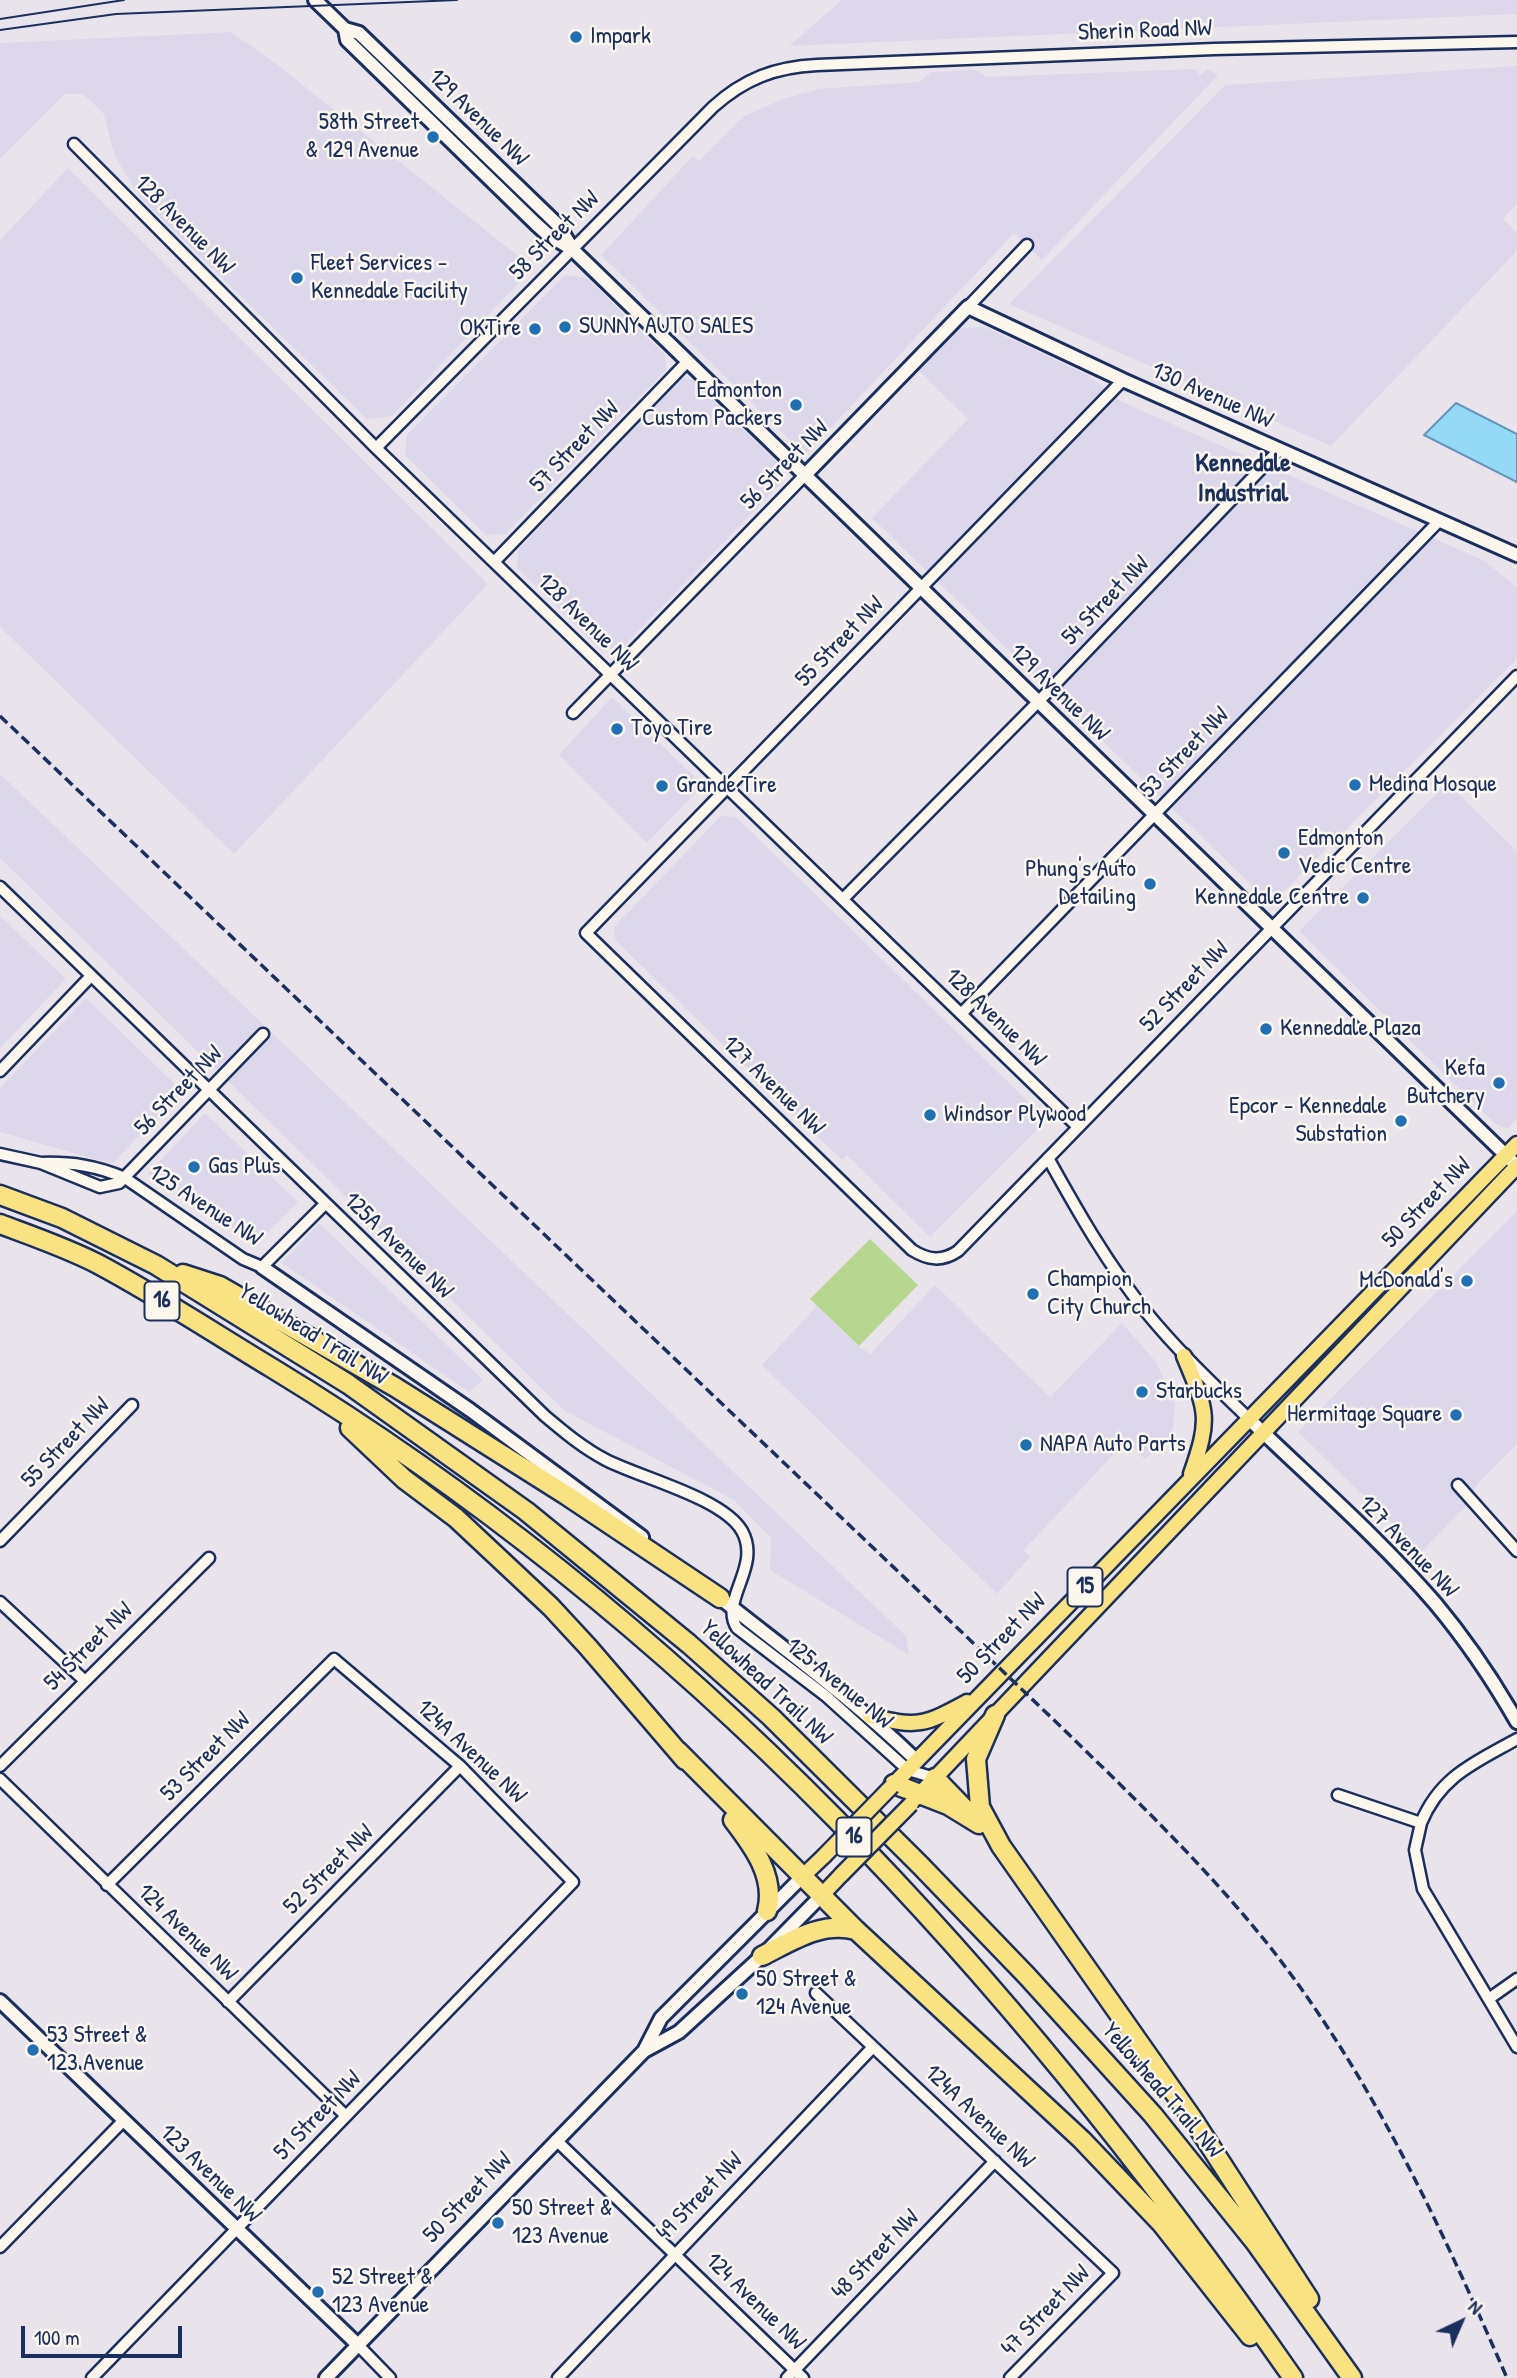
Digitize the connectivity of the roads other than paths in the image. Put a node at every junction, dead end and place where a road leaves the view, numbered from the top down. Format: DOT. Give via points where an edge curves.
graph roads {
  1 [pos="315,0"];
  2 [pos="1517,42"];
  3 [pos="776,69"];
  4 [pos="74,144"];
  5 [pos="1027,245"];
  6 [pos="572,249"];
  7 [pos="968,307"];
  8 [pos="688,361"];
  9 [pos="1123,380"];
  10 [pos="376,448"];
  11 [pos="1280,449"];
  12 [pos="805,475"];
  13 [pos="1440,521"];
  14 [pos="1517,555"];
  15 [pos="494,562"];
  16 [pos="921,588"];
  17 [pos="610,674"];
  18 [pos="1517,676"];
  19 [pos="1038,702"];
  20 [pos="573,713"];
  21 [pos="728,788"];
  22 [pos="1154,815"];
  23 [pos="0,887"];
  24 [pos="843,900"];
  25 [pos="1271,929"];
  26 [pos="586,933"];
  27 [pos="91,976"];
  28 [pos="961,1014"];
  29 [pos="263,1034"];
  30 [pos="0,1071"];
  31 [pos="208,1091"];
  32 [pos="1078,1127"];
  33 [pos="1517,1144"];
  34 [pos="0,1154"];
  35 [pos="1505,1156"];
  36 [pos="1048,1158"];
  37 [pos="41,1163"];
  38 [pos="1517,1166"];
  39 [pos="125,1178"];
  40 [pos="0,1195"];
  41 [pos="325,1204"];
  42 [pos="0,1224"];
  43 [pos="937,1259"];
  44 [pos="156,1265"];
  45 [pos="262,1267"];
  46 [pos="1184,1356"];
  47 [pos="315,1394"];
  48 [pos="132,1405"];
  49 [pos="1248,1418"];
  50 [pos="1262,1432"];
  51 [pos="1189,1479"];
  52 [pos="1458,1485"];
  53 [pos="0,1541"];
  54 [pos="1517,1551"];
  55 [pos="209,1558"];
  56 [pos="0,1602"];
  57 [pos="726,1603"];
  58 [pos="334,1659"];
  59 [pos="85,1681"];
  60 [pos="981,1695"];
  61 [pos="995,1715"];
  62 [pos="870,1716"];
  63 [pos="1517,1722"];
  64 [pos="1517,1739"];
  65 [pos="678,1751"];
  66 [pos="912,1765"];
  67 [pos="0,1766"];
  68 [pos="460,1766"];
  69 [pos="935,1778"];
  70 [pos="0,1779"];
  71 [pos="893,1785"];
  72 [pos="1338,1795"];
  73 [pos="916,1799"];
  74 [pos="1421,1823"];
  75 [pos="979,1824"];
  76 [pos="1001,1846"];
  77 [pos="802,1877"];
  78 [pos="573,1882"];
  79 [pos="107,1885"];
  80 [pos="821,1896"];
  81 [pos="767,1911"];
  82 [pos="856,1930"];
  83 [pos="762,1956"];
  84 [pos="1517,1979"];
  85 [pos="816,1993"];
  86 [pos="1490,1998"];
  87 [pos="228,2002"];
  88 [pos="2,2006"];
  89 [pos="873,2047"];
  90 [pos="1517,2047"];
  91 [pos="644,2051"];
  92 [pos="346,2116"];
  93 [pos="124,2120"];
  94 [pos="556,2140"];
  95 [pos="995,2161"];
  96 [pos="237,2229"];
  97 [pos="0,2247"];
  98 [pos="674,2254"];
  99 [pos="1113,2273"];
  100 [pos="358,2345"];
  101 [pos="795,2376"];
  102 [pos="92,2378"];
  103 [pos="326,2378"];
  104 [pos="390,2378"];
  105 [pos="558,2378"];
  106 [pos="1010,2378"];
  107 [pos="1287,2378"];
  108 [pos="1293,2378"];
  109 [pos="1353,2378"];
  1 -- 6 [label="street, 129 Avenue NW" via="345,29 359,33 558,225"];
  2 -- 3 [label="street, Sherin Road NW" via="1214,49"];
  3 -- 6 [label="street, 58 Street NW" via="723,98"];
  4 -- 10 [label="street, 128 Avenue NW"];
  5 -- 7 [label="street, 56 Street NW"];
  6 -- 8 [label="street, 129 Avenue NW"];
  6 -- 10 [label="street, 58 Street NW"];
  7 -- 9 [label="street, 130 Avenue NW"];
  7 -- 12 [label="street, 56 Street NW"];
  8 -- 12 [label="street, 129 Avenue NW"];
  8 -- 15 [label="street, 57 Street NW"];
  9 -- 11 [label="street, 130 Avenue NW"];
  9 -- 16 [label="street, 55 Street NW"];
  10 -- 15 [label="street, 128 Avenue NW"];
  11 -- 13 [label="street, 130 Avenue NW"];
  11 -- 19 [label="street, 54 Street NW"];
  12 -- 16 [label="street, 129 Avenue NW"];
  12 -- 17 [label="street, 56 Street NW"];
  13 -- 14 [label="street, 130 Avenue NW"];
  13 -- 22 [label="street, 53 Street NW"];
  15 -- 17 [label="street, 128 Avenue NW"];
  16 -- 19 [label="street, 129 Avenue NW"];
  16 -- 21 [label="street, 55 Street NW"];
  17 -- 20 [label="street, 56 Street NW"];
  17 -- 21 [label="street, 128 Avenue NW"];
  18 -- 25 [label="street, 52 Street NW"];
  19 -- 22 [label="street, 129 Avenue NW"];
  19 -- 24 [label="street, 54 Street NW"];
  21 -- 24 [label="street, 128 Avenue NW"];
  21 -- 26 [label="street, 55 Street NW"];
  22 -- 25 [label="street, 129 Avenue NW"];
  22 -- 28 [label="street, 53 Street NW"];
  23 -- 27 [label="street, 125A Avenue NW"];
  24 -- 28 [label="street, 128 Avenue NW"];
  25 -- 32 [label="street, 52 Street NW"];
  25 -- 35 [label="street, 129 Avenue NW"];
  26 -- 43 [label="street, 127 Avenue NW" via="896,1236 918,1254"];
  27 -- 30 [label="street"];
  27 -- 31 [label="street, 125A Avenue NW"];
  28 -- 32 [label="street, 128 Avenue NW"];
  29 -- 31 [label="street, 56 Street NW"];
  31 -- 39 [label="street, 56 Street NW"];
  31 -- 41 [label="street, 125A Avenue NW"];
  32 -- 36 [label="street, 52 Street NW"];
  33 -- 35 [label="main road, 50 Street NW"];
  34 -- 37 [label="street, 125 Avenue NW"];
  35 -- 38 [label="street, 129 Avenue NW"];
  35 -- 49 [label="main road, 50 Street NW"];
  36 -- 43 [label="street, 52 Street NW" via="958,1251"];
  36 -- 46 [label="street" via="1102,1251"];
  37 -- 39 [label="street, 125 Avenue NW" via="69,1162"];
  37 -- 39 [label="street, 125 Avenue NW" via="100,1187"];
  38 -- 50 [label="main road, 50 Street NW"];
  39 -- 45 [label="street, 125 Avenue NW" via="243,1259"];
  40 -- 44 [label="highway, Yellowhead Trail NW / 16" via="62,1218"];
  41 -- 45 [label="street"];
  41 -- 57 [label="street, 125A Avenue NW" via="566,1434 606,1460 730,1516 749,1551 747,1567"];
  42 -- 47 [label="highway, Yellowhead Trail NW / 16" via="94,1262"];
  44 -- 57 [label="highway" via="220,1286 395,1387"];
  44 -- 109 [label="highway, Yellowhead Trail NW / 16" via="348,1384 481,1477 637,1601 771,1717 1027,1976 1153,2115 1255,2242"];
  45 -- 57 [label="street" via="470,1410"];
  46 -- 49 [label="street"];
  46 -- 51 [label="main road" via="1203,1400 1206,1420"];
  47 -- 65 [label="highway" via="551,1607"];
  47 -- 108 [label="highway, Yellowhead Trail NW / 16" via="494,1519 593,1595 718,1704 892,1876 997,1992 1114,2133"];
  48 -- 53 [label="street, 55 Street NW"];
  49 -- 50 [label="street, 127 Avenue NW"];
  49 -- 51 [label="main road, 50 Street NW"];
  50 -- 61 [label="main road, 50 Street NW / 15"];
  50 -- 63 [label="street, 127 Avenue NW" via="1434,1602 1475,1655"];
  51 -- 60 [label="main road, 50 Street NW / 15"];
  52 -- 54 [label="street"];
  55 -- 59 [label="street, 54 Street NW"];
  56 -- 59 [label="street"];
  57 -- 62 [label="street, 125 Avenue NW"];
  57 -- 66 [label="street, 125 Avenue NW" via="741,1632"];
  58 -- 68 [label="street, 124A Avenue NW"];
  58 -- 79 [label="street, 53 Street NW"];
  59 -- 67 [label="street, 54 Street NW"];
  60 -- 62 [label="main road" via="929,1722 902,1724"];
  60 -- 66 [label="main road, 50 Street NW"];
  61 -- 69 [label="main road, 50 Street NW"];
  61 -- 76 [label="highway" via="976,1759 980,1807"];
  62 -- 66 [label="street, 125 Avenue NW"];
  64 -- 74 [label="street" via="1446,1783"];
  65 -- 77 [label="highway"];
  65 -- 81 [label="highway" via="760,1861 769,1886"];
  66 -- 69 [label="main road"];
  66 -- 71 [label="main road, 50 Street NW"];
  68 -- 78 [label="street, 124A Avenue NW"];
  68 -- 87 [label="street, 52 Street NW"];
  69 -- 73 [label="main road, 50 Street NW"];
  69 -- 75 [label="highway"];
  70 -- 79 [label="street, 124 Avenue NW"];
  71 -- 73 [label="highway"];
  71 -- 77 [label="main road, 50 Street NW, bridge"];
  72 -- 74 [label="street"];
  73 -- 75 [label="highway" via="948,1805"];
  73 -- 80 [label="main road, 50 Street NW, bridge"];
  74 -- 86 [label="street" via="1415,1850 1420,1880"];
  75 -- 76 [label="highway"];
  76 -- 109 [label="highway" via="1192,2118 1296,2276"];
  77 -- 80 [label="highway"];
  77 -- 81 [label="street, 50 Street NW"];
  78 -- 92 [label="street, 51 Street NW"];
  79 -- 87 [label="street, 124 Avenue NW"];
  80 -- 82 [label="highway"];
  80 -- 83 [label="street, 50 Street NW"];
  81 -- 91 [label="street, 50 Street NW" via="662,2018"];
  82 -- 83 [label="highway" via="822,1929"];
  82 -- 107 [label="highway" via="1126,2185"];
  83 -- 91 [label="street, 50 Street NW" via="680,2032"];
  84 -- 86 [label="street"];
  85 -- 89 [label="street, 124A Avenue NW"];
  86 -- 90 [label="street"];
  87 -- 92 [label="street, 124 Avenue NW"];
  88 -- 93 [label="street, 123 Avenue NW"];
  89 -- 95 [label="street, 124A Avenue NW"];
  89 -- 98 [label="street, 49 Street NW"];
  91 -- 94 [label="street, 50 Street NW"];
  92 -- 96 [label="street, 51 Street NW"];
  93 -- 96 [label="street, 123 Avenue NW"];
  93 -- 97 [label="street"];
  94 -- 98 [label="street, 124 Avenue NW"];
  94 -- 100 [label="street, 50 Street NW"];
  95 -- 99 [label="street, 124A Avenue NW"];
  95 -- 101 [label="street, 48 Street NW"];
  96 -- 100 [label="street, 123 Avenue NW"];
  96 -- 102 [label="street, 51 Street NW"];
  98 -- 101 [label="street, 124 Avenue NW"];
  98 -- 105 [label="street, 49 Street NW"];
  99 -- 106 [label="street, 47 Street NW"];
  100 -- 103 [label="street, 50 Street NW"];
  100 -- 104 [label="street, 123 Avenue NW"];
}
